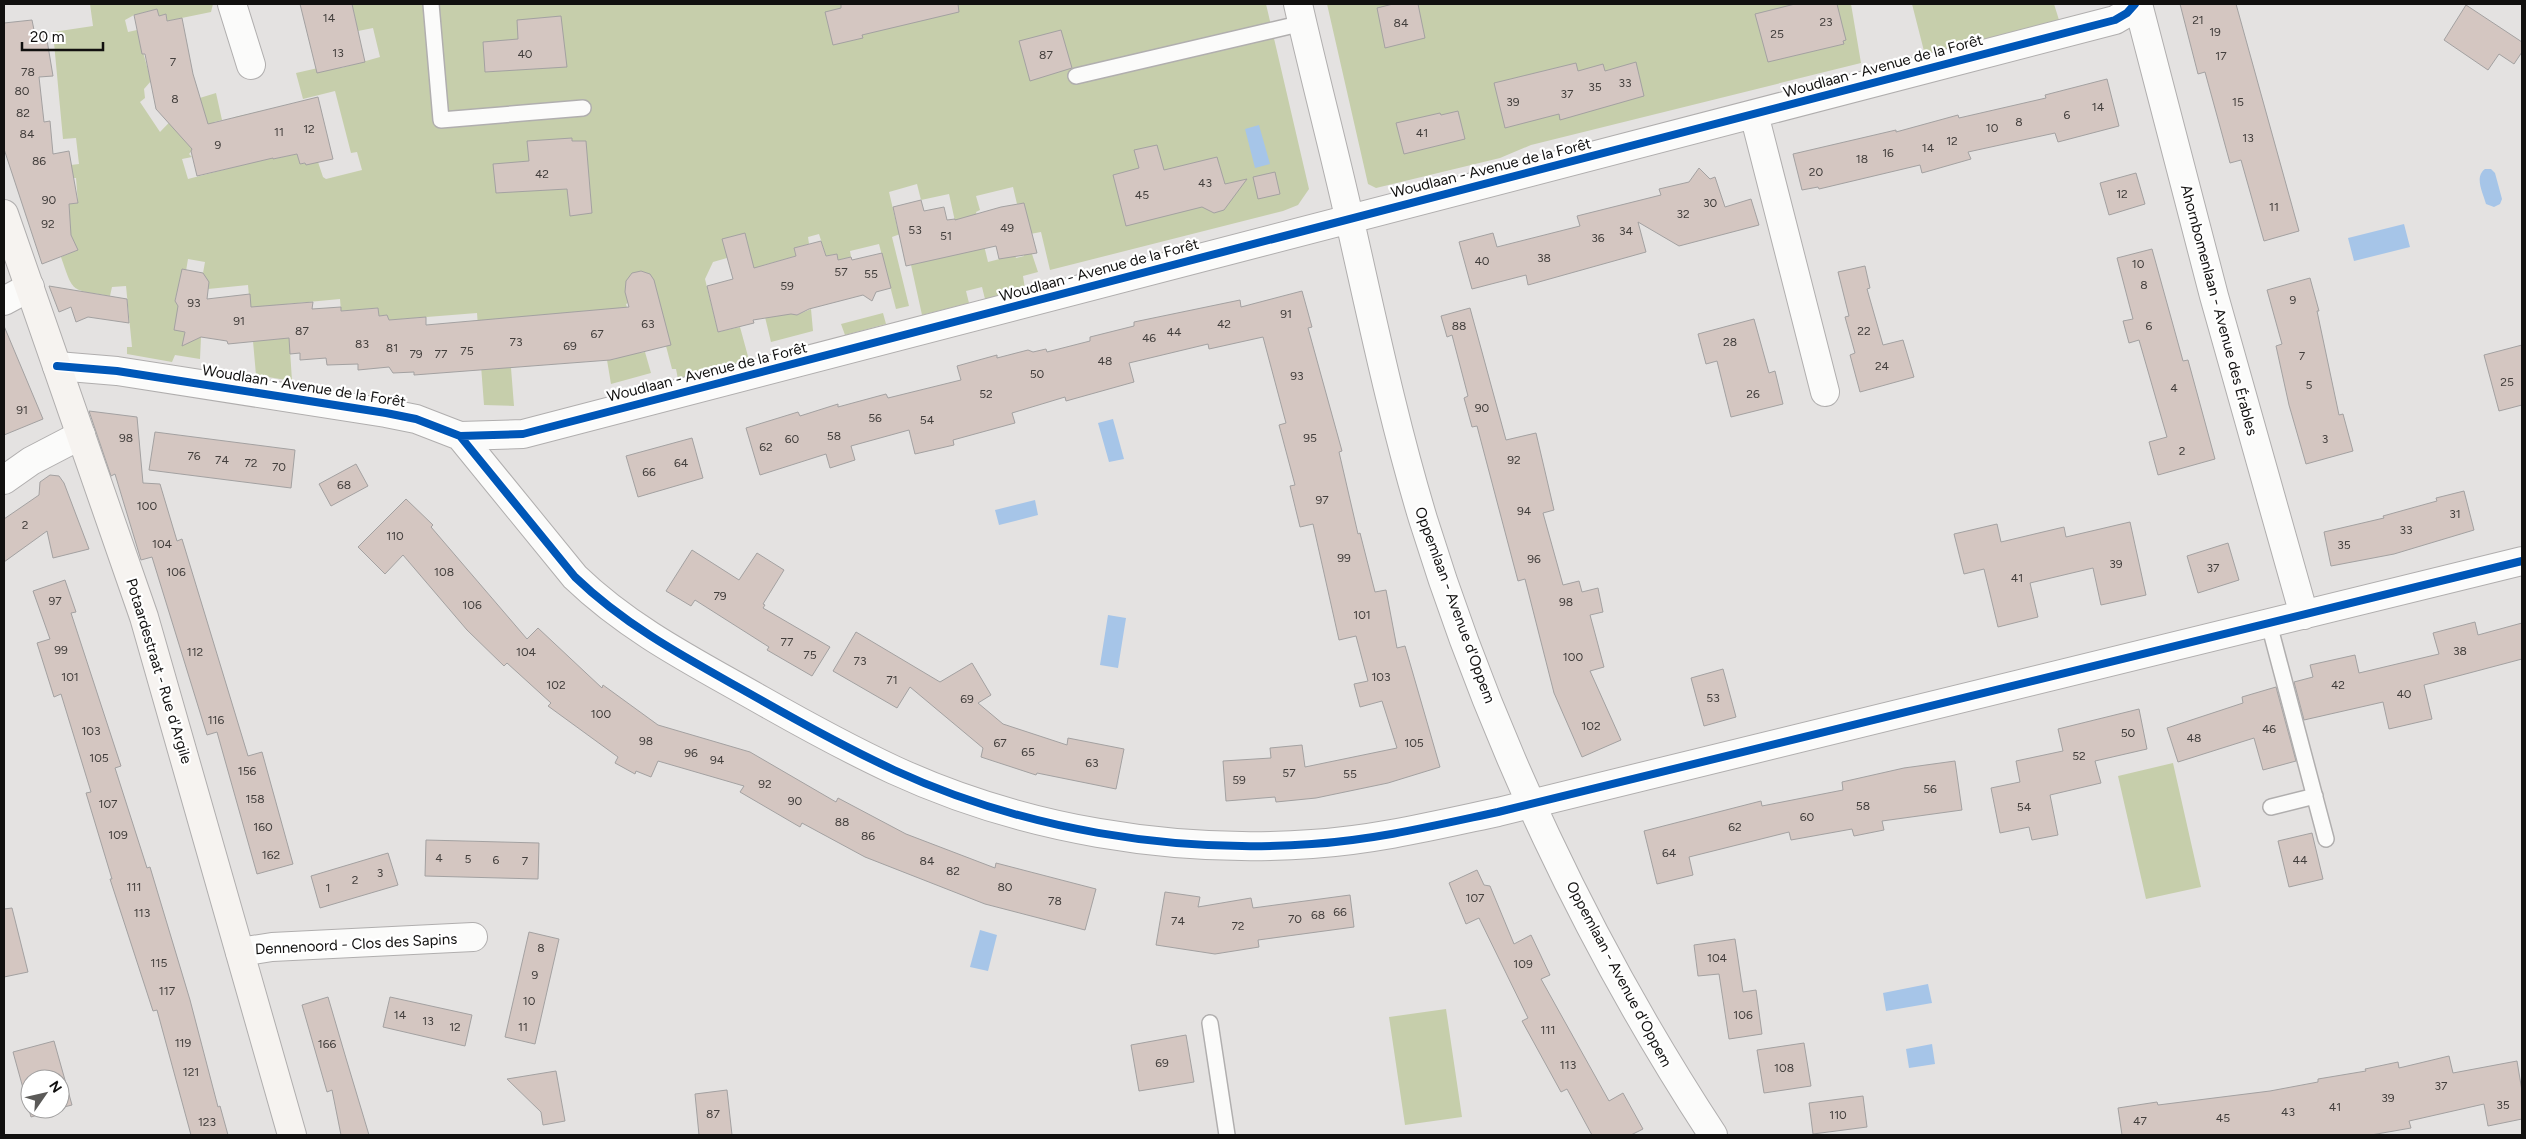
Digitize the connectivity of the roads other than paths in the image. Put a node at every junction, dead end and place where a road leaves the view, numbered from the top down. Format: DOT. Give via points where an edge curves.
graph roads {
  1 [pos="232,4"];
  2 [pos="431,4"];
  3 [pos="2136,4"];
  4 [pos="1300,14"];
  5 [pos="251,65"];
  6 [pos="1076,76"];
  7 [pos="582,108"];
  8 [pos="1754,114"];
  9 [pos="4,214"];
  10 [pos="1349,219"];
  11 [pos="30,287"];
  12 [pos="4,301"];
  13 [pos="57,366"];
  14 [pos="1826,392"];
  15 [pos="81,435"];
  16 [pos="460,436"];
  17 [pos="4,480"];
  18 [pos="2522,561"];
  19 [pos="2304,615"];
  20 [pos="2269,624"];
  21 [pos="2315,796"];
  22 [pos="1532,805"];
  23 [pos="2270,806"];
  24 [pos="2326,839"];
  25 [pos="473,937"];
  26 [pos="240,952"];
  27 [pos="1210,1023"];
  28 [pos="292,1135"];
  29 [pos="1227,1135"];
  30 [pos="1713,1135"];
  1 -- 5 [label="street"];
  2 -- 7 [label="lane" via="440,120"];
  3 -- 8 [label="street, Woudlaan - Avenue de la Forêt" via="2115,20"];
  3 -- 19 [label="street, Ahornbomenlaan - Avenue des Érables"];
  4 -- 6 [label="lane"];
  4 -- 10 [label="street, Oppemlaan - Avenue d'Oppem"];
  8 -- 10 [label="street, Woudlaan - Avenue de la Forêt"];
  8 -- 14 [label="street"];
  9 -- 11 [label="street, Potaardestraat - Rue d'Argile"];
  10 -- 16 [label="street, Woudlaan - Avenue de la Forêt" via="523,434"];
  10 -- 22 [label="street, Oppemlaan - Avenue d'Oppem" via="1386,380 1423,518 1470,654"];
  11 -- 12 [label="street"];
  11 -- 13 [label="street, Potaardestraat - Rue d'Argile"];
  13 -- 15 [label="street, Potaardestraat - Rue d'Argile"];
  13 -- 16 [label="street, Woudlaan - Avenue de la Forêt" via="127,372 386,413 416,419"];
  15 -- 17 [label="street" via="31,461"];
  15 -- 26 [label="street, Potaardestraat - Rue d'Argile" via="144,617"];
  16 -- 22 [label="street" via="575,577 627,622 832,738 895,770 969,799 1017,814 1108,834 1199,844 1258,846 1312,844 1396,834"];
  18 -- 19 [label="street"];
  19 -- 20 [label="street"];
  20 -- 21 [label="lane"];
  20 -- 22 [label="street"];
  21 -- 23 [label="lane"];
  21 -- 24 [label="lane"];
  22 -- 30 [label="street, Oppemlaan - Avenue d'Oppem" via="1598,941 1674,1076"];
  25 -- 26 [label="street, Dennenoord - Clos des Sapins" via="272,947"];
  26 -- 28 [label="street, Potaardestraat - Rue d'Argile"];
  27 -- 29 [label="lane"];
}
